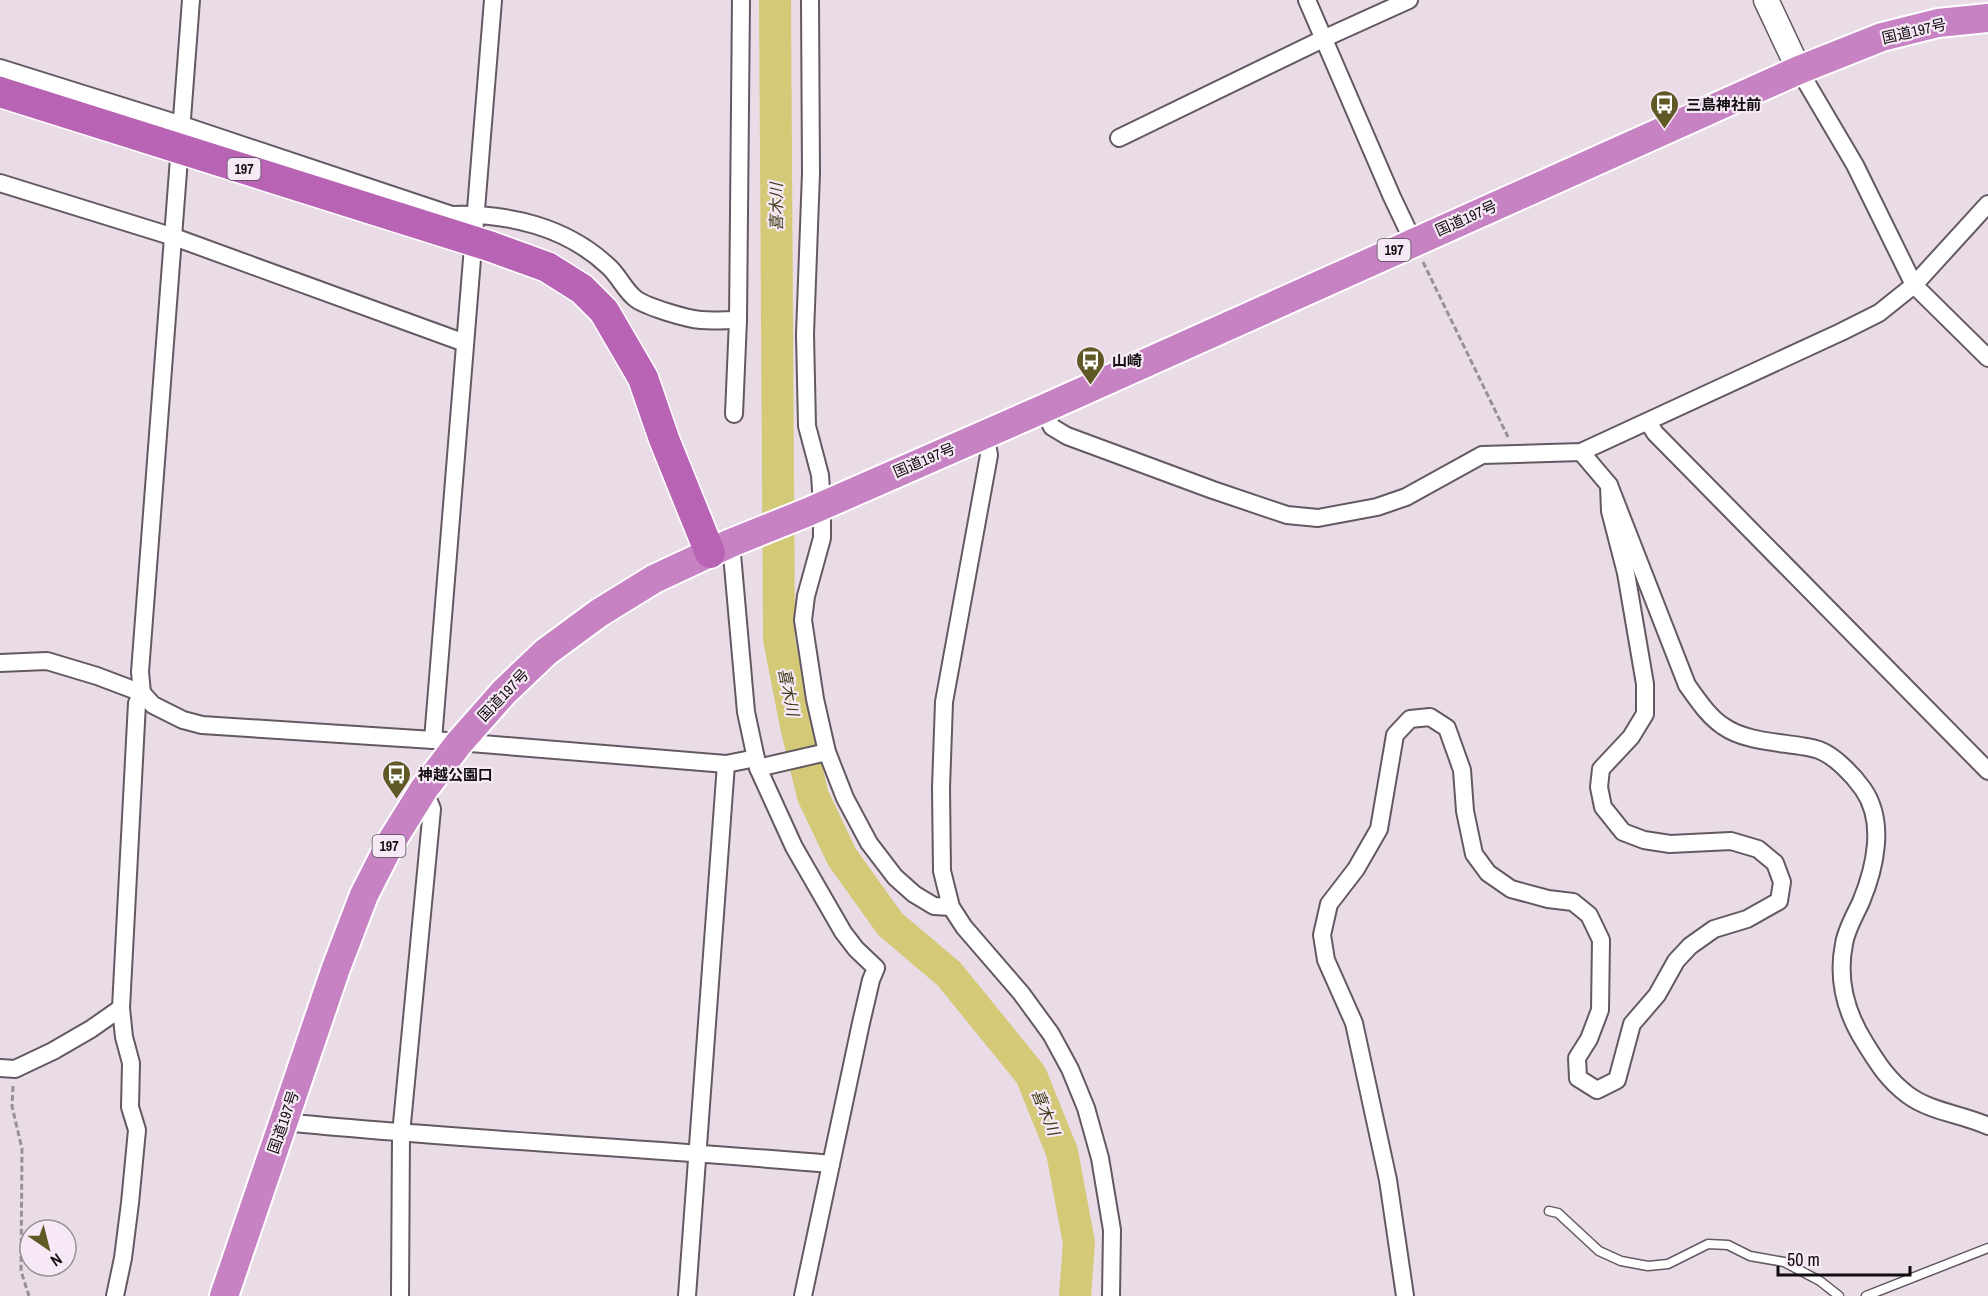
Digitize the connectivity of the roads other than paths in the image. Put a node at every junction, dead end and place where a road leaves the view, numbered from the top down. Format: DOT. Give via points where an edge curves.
graph roads {
  1 [pos="191,0"];
  2 [pos="493,0"];
  3 [pos="741,0"];
  4 [pos="810,0"];
  5 [pos="1307,0"];
  6 [pos="1409,0"];
  7 [pos="1766,0"];
  8 [pos="1988,18"];
  9 [pos="1325,38"];
  10 [pos="0,68"];
  11 [pos="1799,70"];
  12 [pos="0,92"];
  13 [pos="182,125"];
  14 [pos="1119,138"];
  15 [pos="0,183"];
  16 [pos="1988,204"];
  17 [pos="475,214"];
  18 [pos="174,237"];
  19 [pos="1413,241"];
  20 [pos="1914,285"];
  21 [pos="738,320"];
  22 [pos="465,342"];
  23 [pos="1988,358"];
  24 [pos="1043,409"];
  25 [pos="734,414"];
  26 [pos="1648,422"];
  27 [pos="985,434"];
  28 [pos="1581,452"];
  29 [pos="1609,485"];
  30 [pos="815,508"];
  31 [pos="728,545"];
  32 [pos="0,663"];
  33 [pos="142,693"];
  34 [pos="446,741"];
  35 [pos="823,753"];
  36 [pos="726,764"];
  37 [pos="760,764"];
  38 [pos="1988,771"];
  39 [pos="424,789"];
  40 [pos="951,906"];
  41 [pos="121,1008"];
  42 [pos="7,1068"];
  43 [pos="283,1122"];
  44 [pos="1988,1126"];
  45 [pos="401,1134"];
  46 [pos="698,1152"];
  47 [pos="831,1164"];
  48 [pos="1549,1211"];
  49 [pos="1988,1248"];
  50 [pos="115,1296"];
  51 [pos="224,1296"];
  52 [pos="399,1296"];
  53 [pos="687,1296"];
  54 [pos="803,1296"];
  55 [pos="1111,1296"];
  56 [pos="1405,1296"];
  57 [pos="1839,1296"];
  58 [pos="1866,1296"];
  1 -- 13 [label="street"];
  2 -- 17 [label="street"];
  3 -- 21 [label="street"];
  4 -- 30 [label="street" via="811,173 805,334 807,426 820,475"];
  5 -- 9 [label="street"];
  6 -- 9 [label="street"];
  7 -- 11 [label="main road"];
  8 -- 11 [label="highway, 国道197号 / 197" via="1882,37"];
  9 -- 14 [label="street"];
  9 -- 19 [label="street"];
  10 -- 13 [label="street"];
  11 -- 19 [label="highway, 国道197号 / 197"];
  11 -- 20 [label="street" via="1855,165"];
  12 -- 31 [label="highway, 197, bridge" via="547,267 582,289 604,311 643,378 664,439"];
  13 -- 17 [label="street" via="452,215"];
  13 -- 18 [label="street"];
  15 -- 18 [label="street"];
  16 -- 20 [label="street"];
  17 -- 21 [label="street" via="540,225 591,251 646,305 699,320"];
  17 -- 22 [label="street"];
  18 -- 22 [label="street"];
  18 -- 33 [label="street" via="140,672"];
  19 -- 24 [label="highway, 国道197号 / 197"];
  20 -- 23 [label="street"];
  20 -- 26 [label="street" via="1879,313"];
  21 -- 25 [label="street"];
  22 -- 34 [label="street"];
  24 -- 27 [label="highway, 国道197号 / 197"];
  24 -- 28 [label="street" via="1052,427 1067,436 1287,515 1318,518 1406,497 1482,455"];
  26 -- 28 [label="street"];
  26 -- 38 [label="street"];
  27 -- 30 [label="highway, 国道197号 / 197"];
  27 -- 40 [label="street" via="989,455 944,702 942,871"];
  28 -- 29 [label="street"];
  29 -- 44 [label="street" via="1687,685 1706,711 1724,727 1746,737 1819,750 1835,760 1863,790 1875,818 1877,846 1863,897 1844,942 1841,970 1846,1005 1856,1029 1884,1074 1909,1096"];
  29 -- 56 [label="street" via="1610,512 1626,573 1645,684 1645,714 1631,737 1601,770 1599,787 1604,807 1623,832 1644,840 1670,844 1731,841 1758,849 1775,863 1782,882 1779,901 1747,919 1714,929 1690,946 1632,1024 1617,1080 1597,1090 1578,1078 1578,1058 1600,1010 1601,940 1589,915 1573,902 1511,889 1488,873 1473,854 1462,770 1447,728 1430,717 1410,719 1395,735 1379,829 1356,869 1329,904 1322,935 1326,960 1354,1023 1388,1180"];
  30 -- 31 [label="highway, 国道197号 / 197"];
  30 -- 35 [label="street" via="822,538 803,620"];
  31 -- 34 [label="highway, 国道197号 / 197" via="622,598 546,652"];
  31 -- 37 [label="street" via="746,712"];
  32 -- 33 [label="street" via="47,661"];
  33 -- 34 [label="street" via="153,705 202,725"];
  33 -- 41 [label="street" via="137,703"];
  34 -- 36 [label="street"];
  34 -- 39 [label="highway, 国道197号 / 197"];
  35 -- 37 [label="street"];
  35 -- 40 [label="street" via="869,843 895,877 934,906"];
  36 -- 37 [label="street"];
  36 -- 46 [label="street"];
  37 -- 47 [label="street" via="794,847 843,932 876,968"];
  39 -- 43 [label="highway, 国道197号 / 197" via="364,895"];
  39 -- 45 [label="street" via="432,809"];
  40 -- 55 [label="street" via="1051,1034 1086,1108 1100,1158 1112,1230"];
  41 -- 42 [label="street" via="53,1051"];
  41 -- 50 [label="street" via="131,1063 130,1107 136,1130 130,1203"];
  43 -- 45 [label="street"];
  43 -- 51 [label="highway, 国道197号 / 197"];
  45 -- 46 [label="street"];
  45 -- 52 [label="street"];
  46 -- 47 [label="street"];
  46 -- 53 [label="street"];
  47 -- 54 [label="street"];
  48 -- 57 [label="lane" via="1558,1213 1599,1251 1621,1261 1648,1266 1668,1264 1708,1244 1728,1245 1750,1256 1784,1262"];
  49 -- 58 [label="lane"];
}
